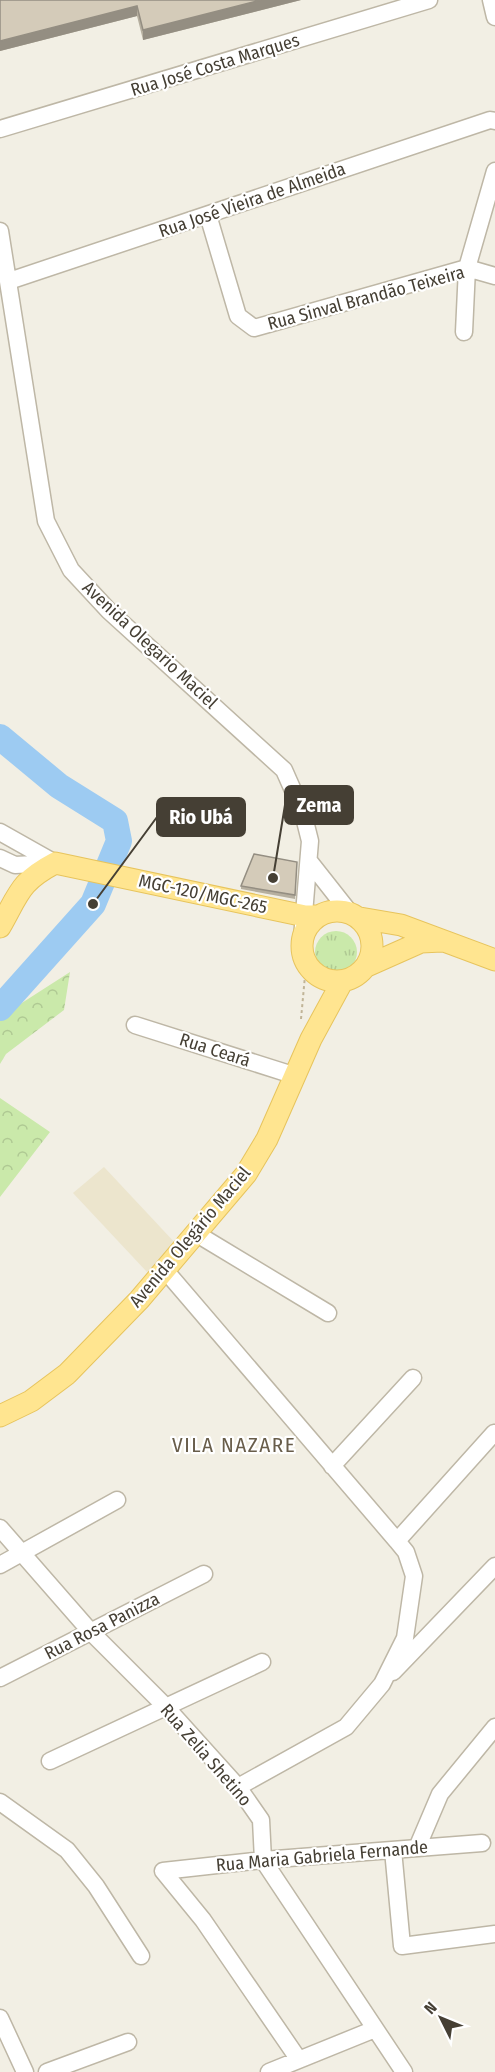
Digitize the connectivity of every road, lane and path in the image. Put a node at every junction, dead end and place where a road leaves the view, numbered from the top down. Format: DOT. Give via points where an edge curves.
graph roads {
  1 [pos="429,0"];
  2 [pos="491,0"];
  3 [pos="495,17"];
  4 [pos="495,122"];
  5 [pos="0,129"];
  6 [pos="495,171"];
  7 [pos="208,215"];
  8 [pos="0,231"];
  9 [pos="467,268"];
  10 [pos="495,276"];
  11 [pos="9,281"];
  12 [pos="464,332"];
  13 [pos="0,832"];
  14 [pos="0,858"];
  15 [pos="309,861"];
  16 [pos="64,864"];
  17 [pos="355,916"];
  18 [pos="304,918"];
  19 [pos="0,927"];
  20 [pos="447,941"];
  21 [pos="495,960"];
  22 [pos="367,966"];
  23 [pos="342,982"];
  24 [pos="135,1025"];
  25 [pos="296,1076"];
  26 [pos="197,1234"];
  27 [pos="165,1270"];
  28 [pos="328,1313"];
  29 [pos="412,1378"];
  30 [pos="0,1416"];
  31 [pos="494,1433"];
  32 [pos="332,1466"];
  33 [pos="117,1500"];
  34 [pos="0,1528"];
  35 [pos="397,1541"];
  36 [pos="22,1554"];
  37 [pos="0,1565"];
  38 [pos="495,1566"];
  39 [pos="204,1574"];
  40 [pos="90,1631"];
  41 [pos="262,1662"];
  42 [pos="0,1678"];
  43 [pos="382,1684"];
  44 [pos="166,1707"];
  45 [pos="495,1727"];
  46 [pos="50,1761"];
  47 [pos="237,1787"];
  48 [pos="0,1802"];
  49 [pos="482,1843"];
  50 [pos="417,1848"];
  51 [pos="393,1850"];
  52 [pos="262,1860"];
  53 [pos="495,1934"];
  54 [pos="141,1956"];
  55 [pos="0,2018"];
  56 [pos="375,2029"];
  57 [pos="128,2042"];
  58 [pos="299,2060"];
  59 [pos="25,2072"];
  60 [pos="47,2072"];
  61 [pos="269,2072"];
  62 [pos="404,2072"];
  1 -- 5 [label="street, Rua José Costa Marques"];
  2 -- 3 [label="street"];
  4 -- 7 [label="street, Rua José Vieira de Almeida" via="490,120"];
  6 -- 9 [label="street"];
  7 -- 9 [label="street, Rua Sinval Brandão Teixeira" via="238,316 254,328"];
  7 -- 11 [label="street, Rua José Vieira de Almeida"];
  8 -- 11 [label="street, Avenida Olegario Maciel"];
  9 -- 10 [label="street, Rua Sinval Brandão Teixeira"];
  9 -- 12 [label="street"];
  11 -- 15 [label="street, Avenida Olegario Maciel" via="46,522 66,561 109,611 284,770 303,813 310,841"];
  13 -- 16 [label="street"];
  14 -- 16 [label="street" via="15,865"];
  15 -- 17 [label="street"];
  15 -- 18 [label="street, Avenida Olegario Maciel"];
  16 -- 18 [label="main road, MGC-120/MGC-265"];
  16 -- 19 [label="main road" via="33,874"];
  17 -- 18 [label="main road" via="332,911"];
  17 -- 20 [label="main road" via="401,925"];
  17 -- 22 [label="main road" via="370,933 373,944"];
  18 -- 23 [label="main road" via="302,953 306,965 323,980"];
  20 -- 21 [label="main road"];
  20 -- 22 [label="main road" via="421,942"];
  22 -- 23 [label="main road"];
  23 -- 25 [label="main road, Avenida Olegário Maciel"];
  24 -- 25 [label="street, Rua Ceará"];
  25 -- 26 [label="main road, Avenida Olegário Maciel" via="246,1174"];
  26 -- 27 [label="main road, Avenida Olegário Maciel"];
  26 -- 28 [label="street"];
  27 -- 30 [label="main road, Avenida Olegário Maciel" via="67,1374 31,1401"];
  27 -- 32 [label="street"];
  29 -- 32 [label="street"];
  31 -- 35 [label="street"];
  32 -- 35 [label="street"];
  33 -- 36 [label="street"];
  34 -- 36 [label="street, Rua Zelia Shetino"];
  35 -- 43 [label="street" via="406,1552 414,1576 405,1638"];
  36 -- 37 [label="street"];
  36 -- 40 [label="street, Rua Zelia Shetino"];
  38 -- 43 [label="street"];
  39 -- 40 [label="street, Rua Rosa Panizza"];
  40 -- 42 [label="street, Rua Rosa Panizza"];
  40 -- 44 [label="street, Rua Zelia Shetino"];
  41 -- 44 [label="street"];
  43 -- 47 [label="street" via="346,1727"];
  44 -- 46 [label="street"];
  44 -- 47 [label="street, Rua Zelia Shetino"];
  45 -- 50 [label="street" via="440,1794"];
  47 -- 52 [label="street, Rua Zelia Shetino" via="261,1820"];
  48 -- 54 [label="street" via="68,1850"];
  49 -- 50 [label="street, Rua Maria Gabriela Fernande"];
  50 -- 51 [label="street, Rua Maria Gabriela Fernande"];
  51 -- 52 [label="street, Rua Maria Gabriela Fernande"];
  51 -- 53 [label="street" via="402,1946"];
  52 -- 56 [label="street"];
  52 -- 58 [label="street, Rua Maria Gabriela Fernande" via="163,1871 202,1920"];
  55 -- 59 [label="street"];
  56 -- 58 [label="street"];
  56 -- 62 [label="street"];
  57 -- 60 [label="street"];
  58 -- 61 [label="street"];
}
